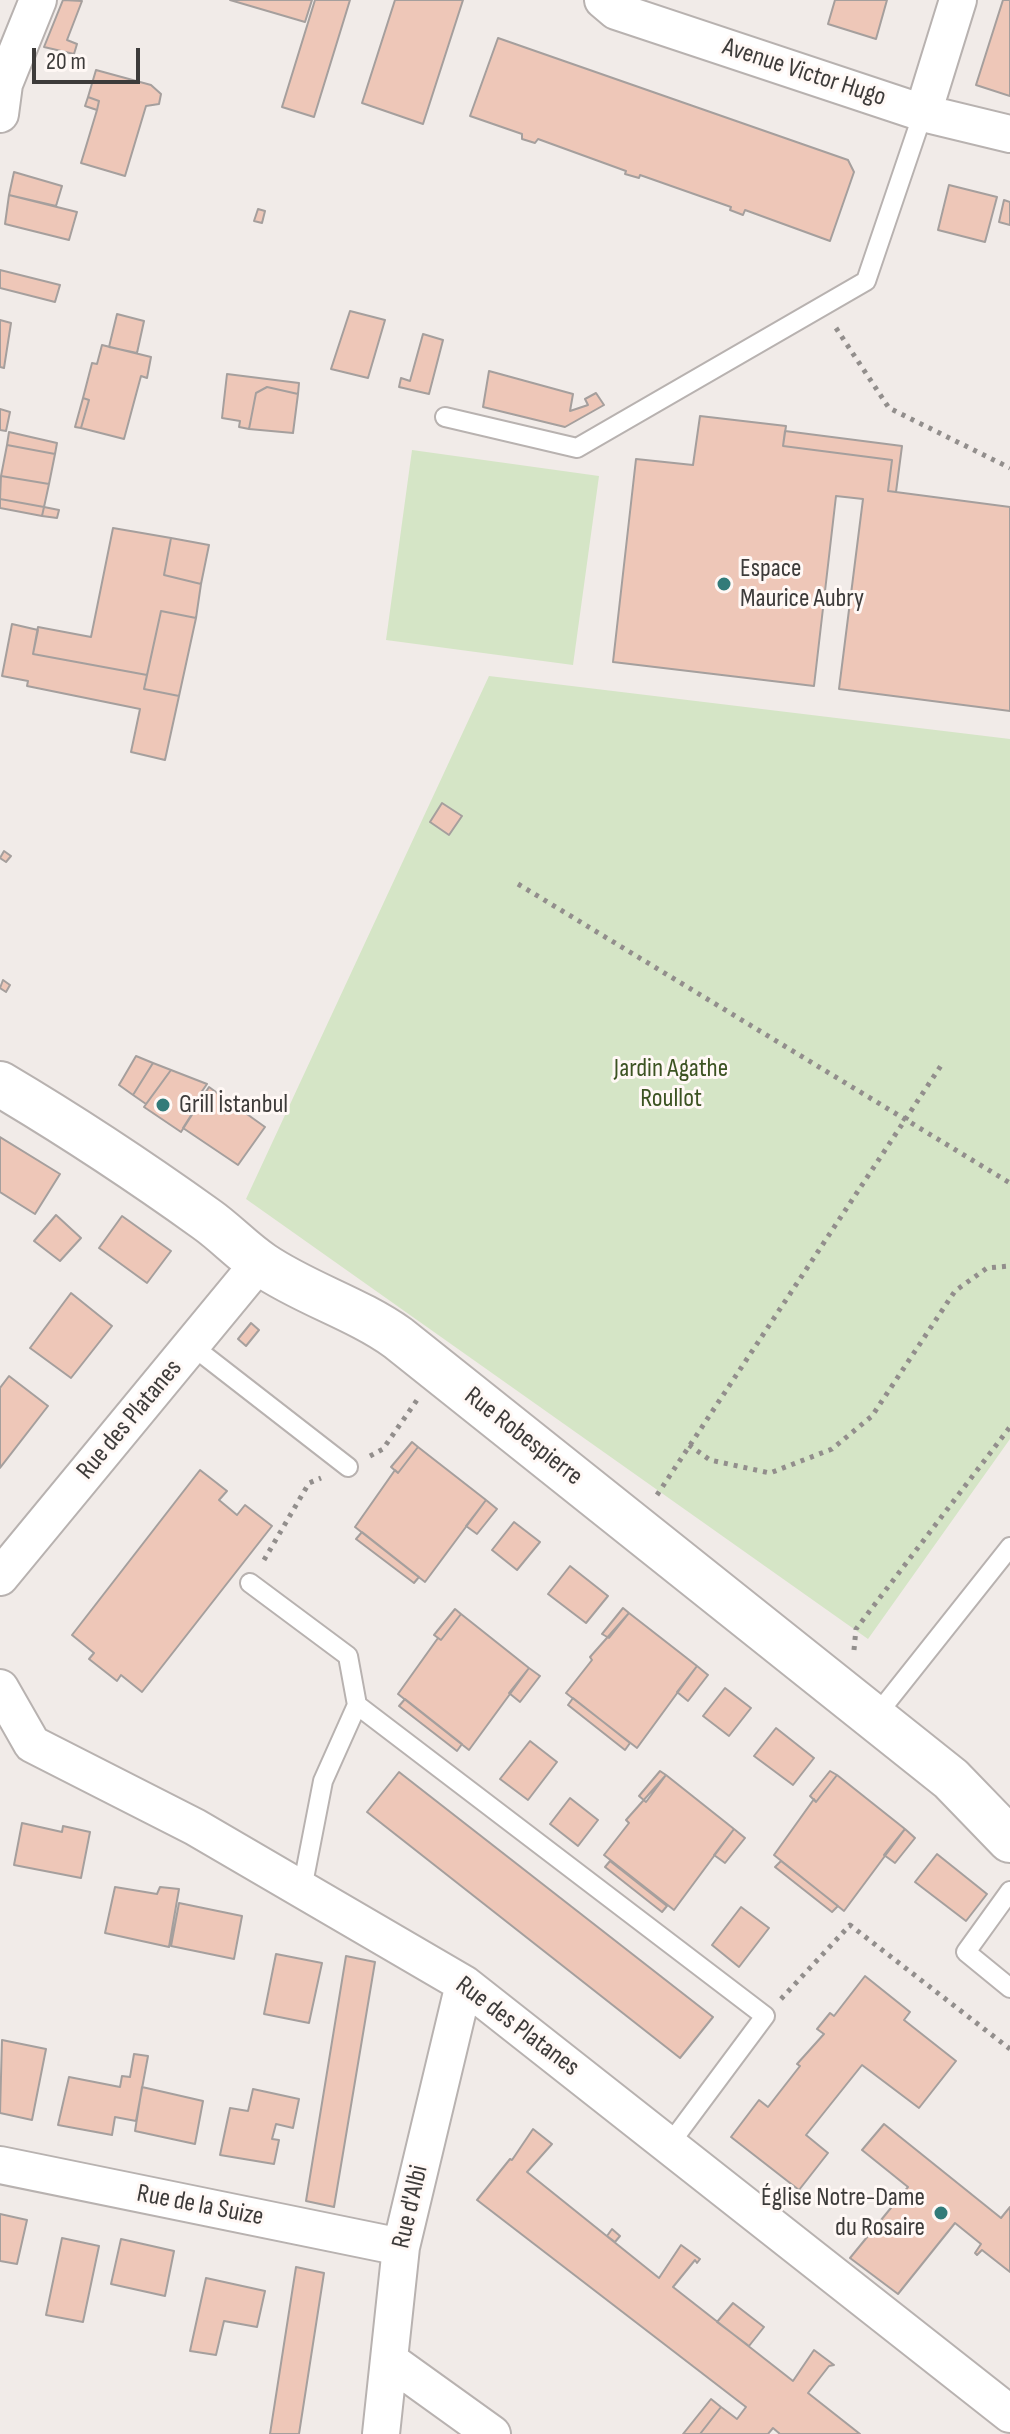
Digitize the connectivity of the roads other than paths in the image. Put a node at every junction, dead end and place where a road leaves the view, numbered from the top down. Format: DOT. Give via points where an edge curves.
graph roads {
  1 [pos="38,0"];
  2 [pos="603,0"];
  3 [pos="958,0"];
  4 [pos="923,113"];
  5 [pos="0,114"];
  6 [pos="1010,134"];
  7 [pos="445,417"];
  8 [pos="0,1084"];
  9 [pos="259,1263"];
  10 [pos="191,1345"];
  11 [pos="348,1467"];
  12 [pos="1010,1547"];
  13 [pos="0,1577"];
  14 [pos="250,1583"];
  15 [pos="0,1688"];
  16 [pos="357,1705"];
  17 [pos="875,1717"];
  18 [pos="1010,1840"];
  19 [pos="302,1889"];
  20 [pos="1010,1891"];
  21 [pos="464,1984"];
  22 [pos="1010,1988"];
  23 [pos="669,2145"];
  24 [pos="0,2165"];
  25 [pos="401,2247"];
  26 [pos="389,2360"];
  27 [pos="1010,2414"];
  28 [pos="381,2434"];
  29 [pos="492,2434"];
  1 -- 5 [label="street" via="4,84"];
  2 -- 4 [label="street, Avenue Victor Hugo" via="616,11"];
  3 -- 4 [label="street"];
  4 -- 6 [label="street, Avenue Victor Hugo"];
  4 -- 7 [label="lane" via="866,281 577,448"];
  8 -- 9 [label="street, Rue Robespierre" via="209,1221"];
  9 -- 10 [label="street, Rue des Platanes"];
  9 -- 17 [label="street, Rue Robespierre" via="398,1338"];
  10 -- 11 [label="lane"];
  10 -- 13 [label="street, Rue des Platanes"];
  12 -- 17 [label="lane"];
  14 -- 16 [label="lane" via="348,1656"];
  15 -- 19 [label="street, Rue des Platanes" via="32,1744"];
  16 -- 19 [label="lane" via="323,1781"];
  16 -- 23 [label="lane" via="765,2016"];
  17 -- 18 [label="street, Rue Robespierre" via="951,1779"];
  19 -- 21 [label="street, Rue des Platanes"];
  20 -- 22 [label="lane" via="966,1952"];
  21 -- 23 [label="street, Rue des Platanes"];
  21 -- 25 [label="street, Rue d'Albi"];
  23 -- 27 [label="street, Rue des Platanes"];
  24 -- 25 [label="street, Rue de la Suize"];
  25 -- 26 [label="street, Rue d'Albi"];
  26 -- 28 [label="street, Rue d'Albi"];
  26 -- 29 [label="street"];
}
